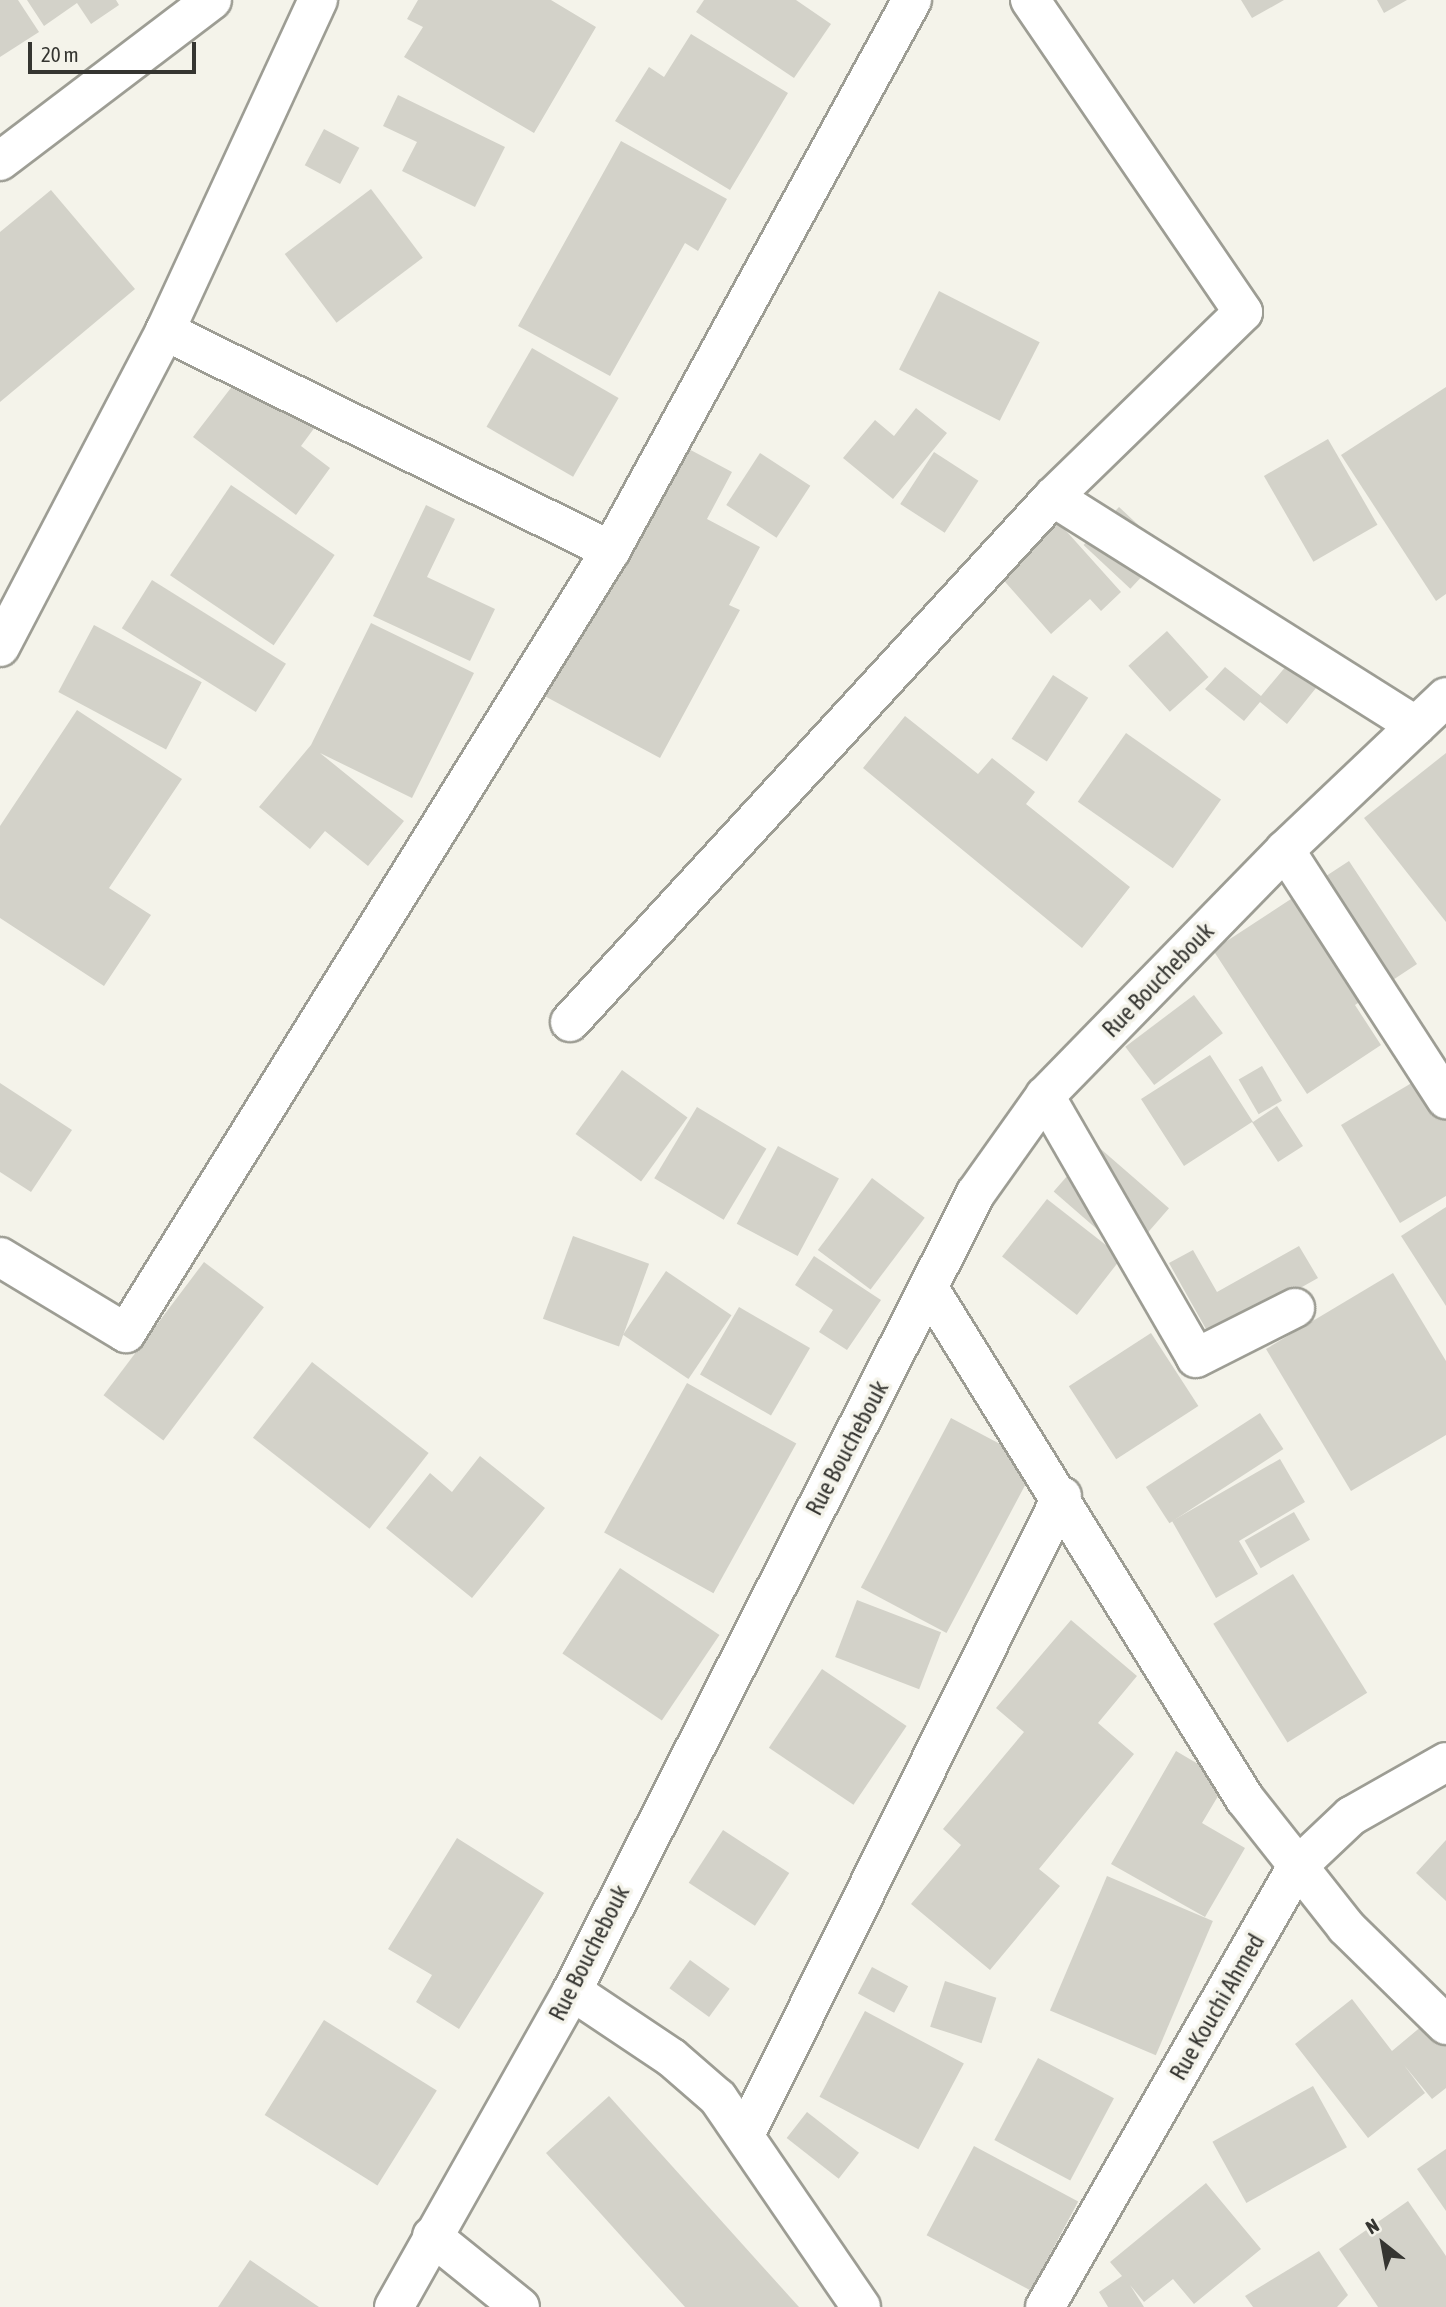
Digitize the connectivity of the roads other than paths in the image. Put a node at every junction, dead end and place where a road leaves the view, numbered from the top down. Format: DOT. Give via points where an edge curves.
graph roads {
  1 [pos="212,0"];
  2 [pos="318,0"];
  3 [pos="912,0"];
  4 [pos="1030,0"];
  5 [pos="0,161"];
  6 [pos="165,331"];
  7 [pos="1053,497"];
  8 [pos="611,550"];
  9 [pos="0,647"];
  10 [pos="1446,697"];
  11 [pos="1416,726"];
  12 [pos="1285,850"];
  13 [pos="570,1022"];
  14 [pos="1045,1096"];
  15 [pos="1446,1099"];
  16 [pos="0,1258"];
  17 [pos="930,1290"];
  18 [pos="1295,1308"];
  19 [pos="1062,1496"];
  20 [pos="1446,1762"];
  21 [pos="1296,1868"];
  22 [pos="572,1991"];
  23 [pos="1446,2025"];
  24 [pos="746,2133"];
  25 [pos="432,2236"];
  26 [pos="394,2307"];
  27 [pos="520,2307"];
  28 [pos="861,2307"];
  29 [pos="1045,2307"];
  1 -- 5 [label="street"];
  2 -- 6 [label="street"];
  3 -- 8 [label="street"];
  4 -- 7 [label="street" via="1243,312"];
  6 -- 8 [label="street"];
  6 -- 9 [label="street"];
  7 -- 11 [label="street"];
  7 -- 13 [label="street"];
  8 -- 16 [label="street" via="126,1333"];
  10 -- 11 [label="street, Rue Bouchebouk"];
  11 -- 12 [label="street, Rue Bouchebouk"];
  12 -- 14 [label="street, Rue Bouchebouk"];
  12 -- 15 [label="street"];
  14 -- 17 [label="street, Rue Bouchebouk" via="976,1193"];
  14 -- 18 [label="street" via="1196,1358"];
  17 -- 19 [label="street"];
  17 -- 22 [label="street, Rue Bouchebouk" via="678,1772"];
  19 -- 21 [label="street" via="1245,1799"];
  19 -- 24 [label="street"];
  20 -- 21 [label="street, Rue Kouchi Ahmed" via="1351,1816"];
  21 -- 23 [label="street"];
  21 -- 29 [label="street, Rue Kouchi Ahmed"];
  22 -- 24 [label="street" via="688,2071"];
  22 -- 25 [label="street, Rue Bouchebouk"];
  24 -- 28 [label="street" via="803,2230"];
  25 -- 26 [label="street, Rue Bouchebouk"];
  25 -- 27 [label="street"];
}
